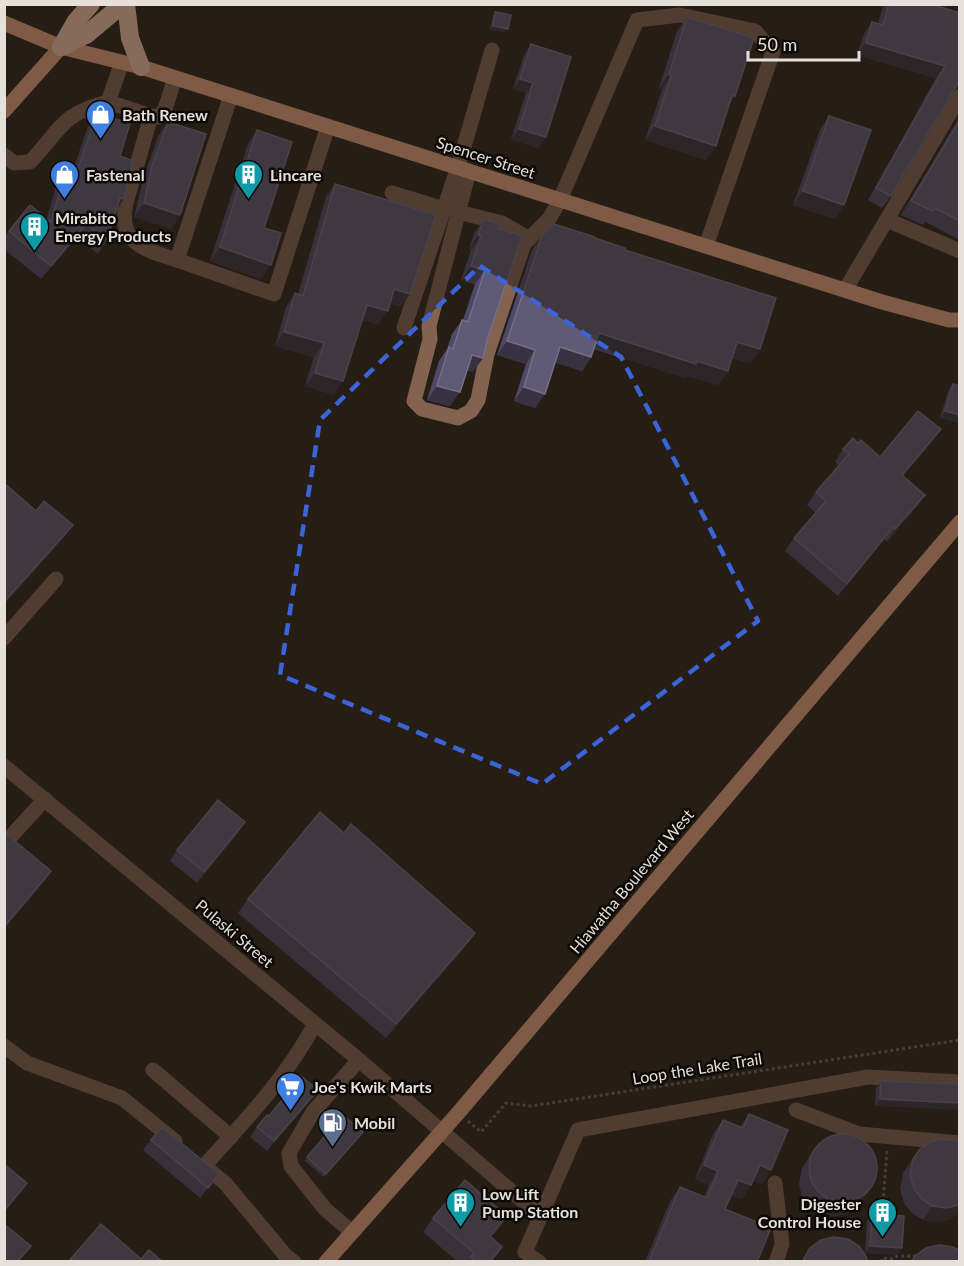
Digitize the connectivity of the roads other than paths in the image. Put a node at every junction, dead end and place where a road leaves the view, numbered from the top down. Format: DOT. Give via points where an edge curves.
graph roads {
  1 [pos="91,4"];
  2 [pos="125,4"];
  3 [pos="4,23"];
  4 [pos="62,47"];
  5 [pos="492,50"];
  6 [pos="122,62"];
  7 [pos="141,67"];
  8 [pos="176,78"];
  9 [pos="231,95"];
  10 [pos="960,96"];
  11 [pos="108,102"];
  12 [pos="4,111"];
  13 [pos="151,116"];
  14 [pos="328,126"];
  15 [pos="4,156"];
  16 [pos="464,169"];
  17 [pos="392,193"];
  18 [pos="560,200"];
  19 [pos="451,210"];
  20 [pos="887,220"];
  21 [pos="529,239"];
  22 [pos="706,246"];
  23 [pos="960,250"];
  24 [pos="177,260"];
  25 [pos="845,290"];
  26 [pos="960,320"];
  27 [pos="404,328"];
  28 [pos="960,522"];
  29 [pos="56,579"];
  30 [pos="4,638"];
  31 [pos="4,766"];
  32 [pos="45,799"];
  33 [pos="5,843"];
  34 [pos="315,1024"];
  35 [pos="4,1046"];
  36 [pos="359,1060"];
  37 [pos="153,1070"];
  38 [pos="960,1082"];
  39 [pos="796,1110"];
  40 [pos="441,1130"];
  41 [pos="231,1137"];
  42 [pos="960,1143"];
  43 [pos="195,1158"];
  44 [pos="775,1183"];
  45 [pos="540,1216"];
  46 [pos="352,1232"];
  47 [pos="520,1257"];
  48 [pos="294,1262"];
  49 [pos="326,1262"];
  50 [pos="539,1262"];
  51 [pos="776,1262"];
  1 -- 4 [label="highway"];
  2 -- 4 [label="highway" via="86,35"];
  2 -- 7 [label="highway" via="130,38"];
  3 -- 4 [label="main road, Spencer Street"];
  4 -- 6 [label="main road, Spencer Street"];
  4 -- 12 [label="main road"];
  5 -- 16 [label="street"];
  6 -- 7 [label="main road, Spencer Street"];
  6 -- 11 [label="street"];
  7 -- 8 [label="main road, Spencer Street"];
  8 -- 9 [label="main road, Spencer Street"];
  8 -- 13 [label="street" via="162,114"];
  9 -- 14 [label="main road, Spencer Street"];
  9 -- 24 [label="street"];
  10 -- 20 [label="street"];
  11 -- 13 [label="street"];
  11 -- 15 [label="street" via="71,116 30,162 14,163"];
  13 -- 24 [label="street" via="123,216 128,235 144,249"];
  14 -- 16 [label="main road, Spencer Street"];
  14 -- 24 [label="street" via="274,294"];
  16 -- 18 [label="main road, Spencer Street"];
  16 -- 19 [label="street"];
  17 -- 19 [label="street"];
  18 -- 21 [label="street" via="549,219"];
  18 -- 22 [label="main road, Spencer Street"];
  18 -- 22 [label="street" via="637,20 680,15 755,31 773,52"];
  19 -- 21 [label="street" via="502,223"];
  19 -- 21 [label="street" via="429,326 430,339 414,401 422,409 458,418 471,411 478,400 487,354"];
  19 -- 27 [label="street"];
  20 -- 23 [label="street"];
  20 -- 25 [label="street"];
  22 -- 25 [label="main road, Spencer Street"];
  25 -- 26 [label="main road, Spencer Street" via="921,313"];
  28 -- 40 [label="main road, Hiawatha Boulevard West"];
  29 -- 30 [label="street"];
  31 -- 32 [label="street, Pulaski Street"];
  32 -- 33 [label="street"];
  32 -- 34 [label="street, Pulaski Street"];
  34 -- 36 [label="street, Pulaski Street"];
  34 -- 41 [label="street" via="286,1072"];
  35 -- 43 [label="street" via="27,1063 123,1098"];
  36 -- 40 [label="street, Pulaski Street"];
  36 -- 46 [label="street" via="313,1112 289,1153 291,1166 325,1209"];
  37 -- 41 [label="street"];
  38 -- 45 [label="street" via="868,1077 578,1130"];
  39 -- 42 [label="street" via="859,1134"];
  40 -- 45 [label="street, Pulaski Street"];
  40 -- 46 [label="main road, Hiawatha Boulevard West"];
  41 -- 43 [label="street"];
  43 -- 48 [label="street" via="225,1183"];
  44 -- 51 [label="street" via="782,1244"];
  45 -- 47 [label="street"];
  46 -- 49 [label="main road, Hiawatha Boulevard West"];
  47 -- 50 [label="street"];
}
